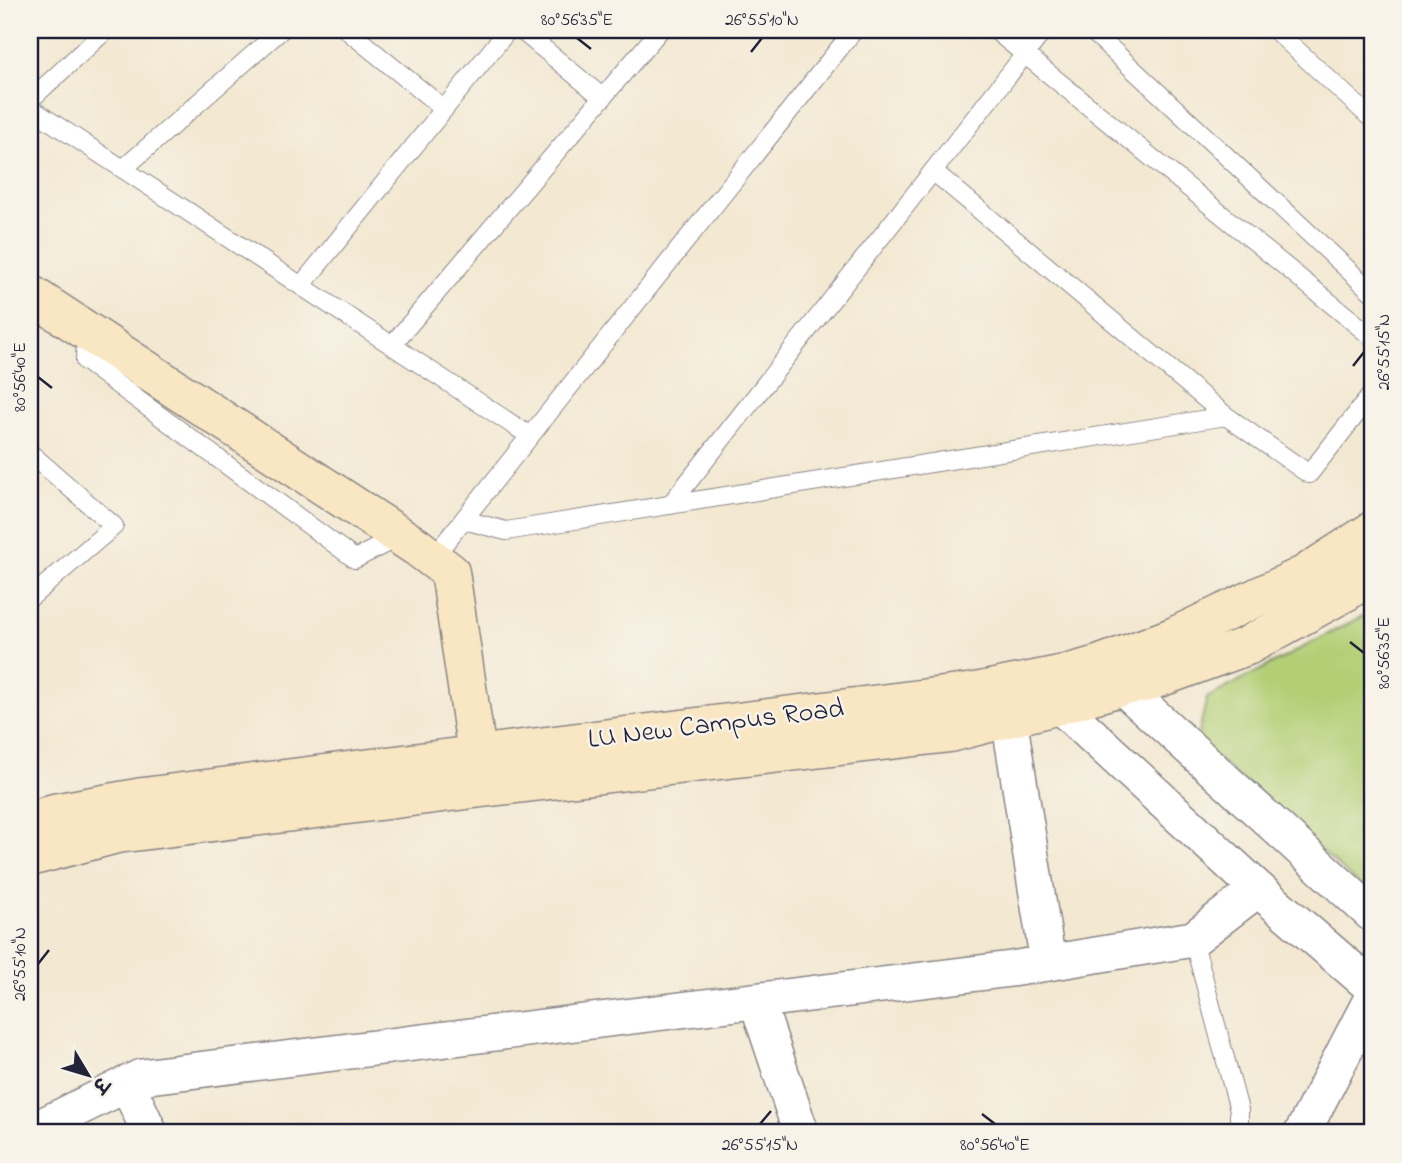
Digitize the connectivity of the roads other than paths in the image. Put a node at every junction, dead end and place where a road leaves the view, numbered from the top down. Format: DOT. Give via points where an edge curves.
graph roads {
  1 [pos="106,30"];
  2 [pos="281,30"];
  3 [pos="347,30"];
  4 [pos="508,30"];
  5 [pos="522,30"];
  6 [pos="660,30"];
  7 [pos="854,30"];
  8 [pos="995,30"];
  9 [pos="1044,30"];
  10 [pos="1091,30"];
  11 [pos="1275,30"];
  12 [pos="1024,54"];
  13 [pos="603,98"];
  14 [pos="30,100"];
  15 [pos="30,108"];
  16 [pos="444,109"];
  17 [pos="1372,120"];
  18 [pos="123,169"];
  19 [pos="933,171"];
  20 [pos="301,286"];
  21 [pos="1372,292"];
  22 [pos="30,294"];
  23 [pos="1372,337"];
  24 [pos="392,345"];
  25 [pos="1372,394"];
  26 [pos="1226,416"];
  27 [pos="530,436"];
  28 [pos="30,453"];
  29 [pos="670,505"];
  30 [pos="464,520"];
  31 [pos="1372,531"];
  32 [pos="432,559"];
  33 [pos="1372,574"];
  34 [pos="30,598"];
  35 [pos="1110,675"];
  36 [pos="1046,693"];
  37 [pos="1009,718"];
  38 [pos="479,772"];
  39 [pos="30,822"];
  40 [pos="30,857"];
  41 [pos="1258,889"];
  42 [pos="1372,915"];
  43 [pos="1193,939"];
  44 [pos="1048,963"];
  45 [pos="1372,987"];
  46 [pos="1372,998"];
  47 [pos="757,1001"];
  48 [pos="127,1084"];
  49 [pos="30,1132"];
  50 [pos="149,1133"];
  51 [pos="801,1133"];
  52 [pos="1239,1133"];
  53 [pos="1301,1133"];
  1 -- 14 [label="lane"];
  2 -- 18 [label="lane"];
  3 -- 16 [label="lane"];
  4 -- 16 [label="lane"];
  5 -- 13 [label="lane"];
  6 -- 13 [label="lane"];
  7 -- 27 [label="lane"];
  8 -- 12 [label="lane"];
  9 -- 12 [label="lane"];
  10 -- 21 [label="lane"];
  11 -- 17 [label="lane"];
  12 -- 19 [label="lane"];
  12 -- 23 [label="lane"];
  13 -- 24 [label="lane"];
  15 -- 18 [label="lane"];
  16 -- 20 [label="lane"];
  18 -- 20 [label="lane"];
  19 -- 26 [label="lane"];
  19 -- 29 [label="lane"];
  20 -- 24 [label="lane"];
  22 -- 32 [label="street"];
  24 -- 27 [label="lane"];
  25 -- 26 [label="lane" via="1308,474"];
  26 -- 29 [label="lane"];
  27 -- 30 [label="lane"];
  28 -- 34 [label="lane" via="114,526"];
  29 -- 30 [label="lane" via="506,531"];
  30 -- 32 [label="lane"];
  31 -- 35 [label="street, LU New Campus Road" via="1304,575 1173,638"];
  32 -- 38 [label="street" via="450,572"];
  33 -- 35 [label="street, LU New Campus Road" via="1247,646 1145,683"];
  35 -- 36 [label="street, LU New Campus Road"];
  35 -- 42 [label="street"];
  36 -- 37 [label="street, LU New Campus Road"];
  36 -- 38 [label="street, LU New Campus Road" via="975,692"];
  36 -- 41 [label="street"];
  37 -- 38 [label="street, LU New Campus Road" via="950,733"];
  37 -- 44 [label="street"];
  38 -- 39 [label="street, LU New Campus Road" via="143,797 54,813"];
  38 -- 40 [label="street, LU New Campus Road" via="117,834"];
  41 -- 43 [label="street"];
  41 -- 45 [label="street"];
  43 -- 44 [label="street"];
  43 -- 52 [label="lane" via="1239,1110"];
  44 -- 47 [label="street"];
  46 -- 53 [label="street"];
  47 -- 48 [label="street" via="141,1077"];
  47 -- 51 [label="street"];
  48 -- 49 [label="street"];
  48 -- 50 [label="street"];
}
